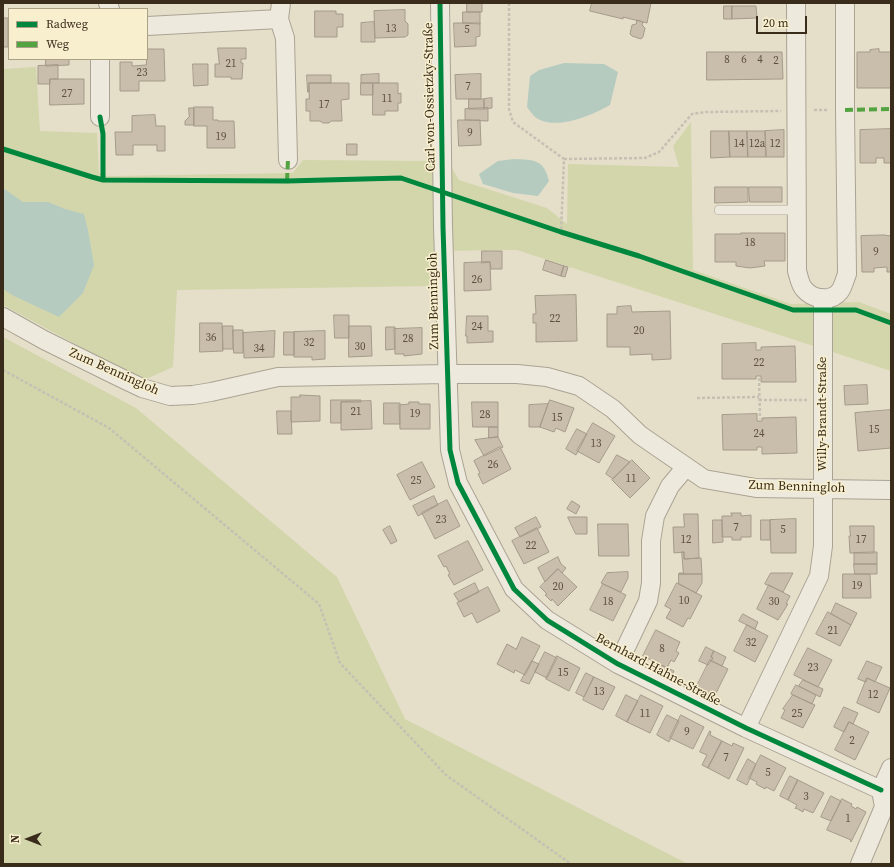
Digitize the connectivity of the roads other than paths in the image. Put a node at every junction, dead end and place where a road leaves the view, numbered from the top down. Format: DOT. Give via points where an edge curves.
graph roads {
  1 [pos="440,3"];
  2 [pos="796,3"];
  3 [pos="845,3"];
  4 [pos="280,11"];
  5 [pos="148,26"];
  6 [pos="100,60"];
  7 [pos="100,117"];
  8 [pos="288,160"];
  9 [pos="718,210"];
  10 [pos="797,210"];
  11 [pos="443,227"];
  12 [pos="823,298"];
  13 [pos="3,317"];
  14 [pos="447,374"];
  15 [pos="686,467"];
  16 [pos="823,489"];
  17 [pos="891,490"];
  18 [pos="618,664"];
  19 [pos="746,728"];
  20 [pos="891,768"];
  21 [pos="880,790"];
  22 [pos="860,864"];
  1 -- 11 [label="street, Carl-von-Ossietzky-Straße"];
  2 -- 10 [label="street"];
  3 -- 12 [label="street" via="847,274 840,292"];
  4 -- 5 [label="street"];
  4 -- 8 [label="street" via="285,38"];
  6 -- 7 [label="street"];
  9 -- 10 [label="lane"];
  10 -- 12 [label="street" via="797,271 803,288 811,295"];
  11 -- 14 [label="street, Zum Benningloh"];
  12 -- 16 [label="street, Willy-Brandt-Straße"];
  13 -- 14 [label="street, Zum Benningloh" via="142,388 170,396 205,393 278,377"];
  14 -- 15 [label="street, Zum Benningloh" via="518,374 547,377 578,386 613,409 640,435"];
  14 -- 18 [label="street, Bernhard-Hahne-Straße" via="450,450 458,483 514,589 547,620"];
  15 -- 16 [label="street, Zum Benningloh" via="704,479 756,488"];
  15 -- 18 [label="street, Bernhard-Hahne-Straße" via="670,486 655,516 648,601"];
  16 -- 17 [label="street, Zum Benningloh"];
  16 -- 19 [label="street, Willy-Brandt-Straße" via="823,546 819,576"];
  18 -- 19 [label="street, Bernhard-Hahne-Straße"];
  19 -- 21 [label="street, Bernhard-Hahne-Straße"];
  20 -- 21 [label="street"];
  21 -- 22 [label="street" via="884,807"];
}
